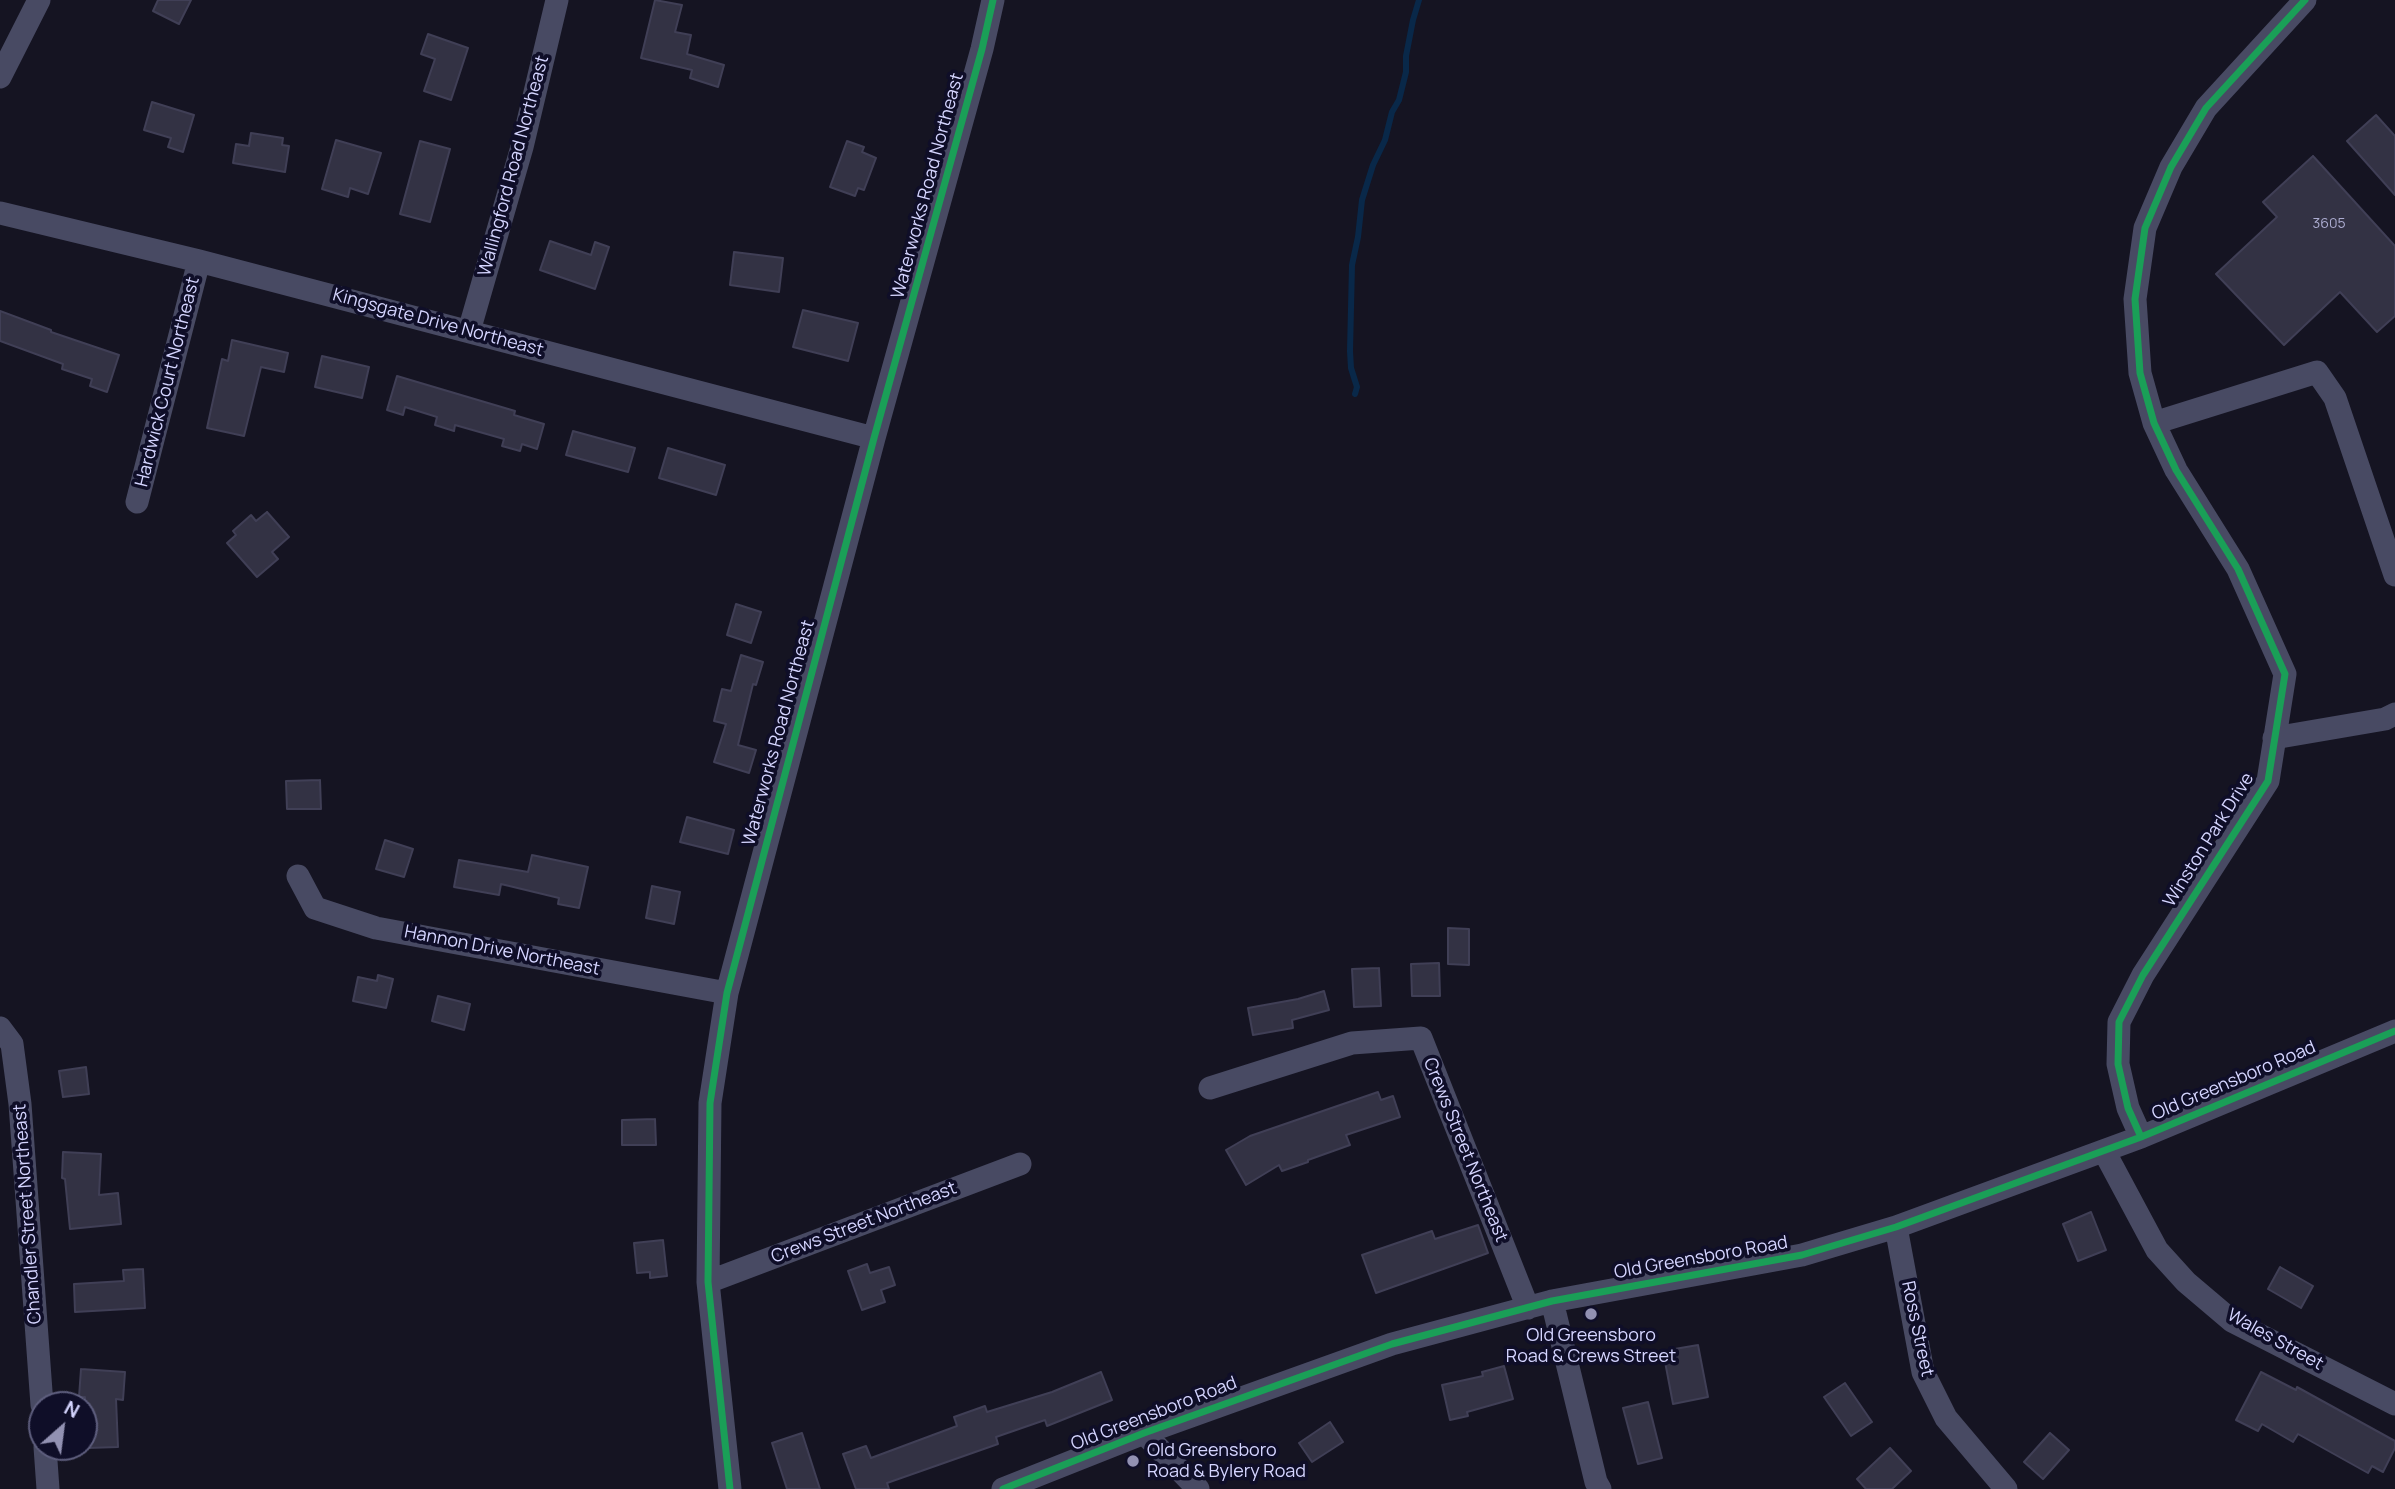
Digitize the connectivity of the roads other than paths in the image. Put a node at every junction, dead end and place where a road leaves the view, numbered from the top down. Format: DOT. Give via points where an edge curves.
graph roads {
  1 [pos="39,0"];
  2 [pos="557,0"];
  3 [pos="993,0"];
  4 [pos="2305,0"];
  5 [pos="0,77"];
  6 [pos="0,213"];
  7 [pos="199,261"];
  8 [pos="468,331"];
  9 [pos="2154,422"];
  10 [pos="874,438"];
  11 [pos="137,502"];
  12 [pos="2395,575"];
  13 [pos="2395,714"];
  14 [pos="2274,738"];
  15 [pos="298,876"];
  16 [pos="727,993"];
  17 [pos="0,1028"];
  18 [pos="2395,1031"];
  19 [pos="1210,1088"];
  20 [pos="2141,1137"];
  21 [pos="2104,1151"];
  22 [pos="1020,1164"];
  23 [pos="1896,1227"];
  24 [pos="708,1282"];
  25 [pos="1552,1301"];
  26 [pos="1528,1308"];
  27 [pos="41,1391"];
  28 [pos="2395,1404"];
  29 [pos="1144,1433"];
  30 [pos="46,1461"];
  31 [pos="1017,1487"];
  32 [pos="48,1489"];
  33 [pos="730,1489"];
  34 [pos="1198,1489"];
  35 [pos="1600,1489"];
  36 [pos="2006,1489"];
  1 -- 5 [label="street"];
  2 -- 8 [label="street, Wallingford Road Northeast" via="522,147"];
  3 -- 10 [label="street, Waterworks Road Northeast"];
  4 -- 9 [label="street, Winston Park Drive" via="2206,108 2171,167 2145,228 2135,299 2140,373"];
  6 -- 7 [label="street, Kingsgate Drive Northeast"];
  7 -- 8 [label="street, Kingsgate Drive Northeast"];
  7 -- 11 [label="street, Hardwick Court Northeast"];
  8 -- 10 [label="street, Kingsgate Drive Northeast"];
  9 -- 12 [label="street" via="2318,372 2335,398"];
  9 -- 14 [label="street, Winston Park Drive" via="2176,470 2238,569 2285,674"];
  10 -- 16 [label="street, Waterworks Road Northeast"];
  13 -- 14 [label="street"];
  14 -- 20 [label="street, Winston Park Drive" via="2267,781 2143,975 2119,1022 2118,1064 2127,1108"];
  15 -- 16 [label="street, Hannon Drive Northeast" via="315,908 376,928"];
  16 -- 24 [label="street, Waterworks Road Northeast" via="710,1103"];
  17 -- 27 [label="street, Chandler Street Northeast" via="12,1044 20,1104"];
  18 -- 20 [label="street, Old Greensboro Road"];
  19 -- 26 [label="street, Crews Street Northeast" via="1352,1043 1420,1038"];
  20 -- 21 [label="street, Old Greensboro Road"];
  21 -- 23 [label="street, Old Greensboro Road"];
  21 -- 28 [label="street, Wales Street" via="2157,1250 2186,1282 2232,1321"];
  22 -- 24 [label="street, Crews Street Northeast"];
  23 -- 25 [label="street, Old Greensboro Road" via="1802,1255"];
  23 -- 36 [label="street, Ross Street" via="1923,1372 1945,1418"];
  24 -- 33 [label="street, Waterworks Road Northeast"];
  25 -- 26 [label="street, Old Greensboro Road"];
  25 -- 35 [label="street"];
  26 -- 29 [label="street, Old Greensboro Road" via="1392,1344"];
  29 -- 31 [label="street, Old Greensboro Road"];
  29 -- 34 [label="street"];
  30 -- 32 [label="street"];
}
